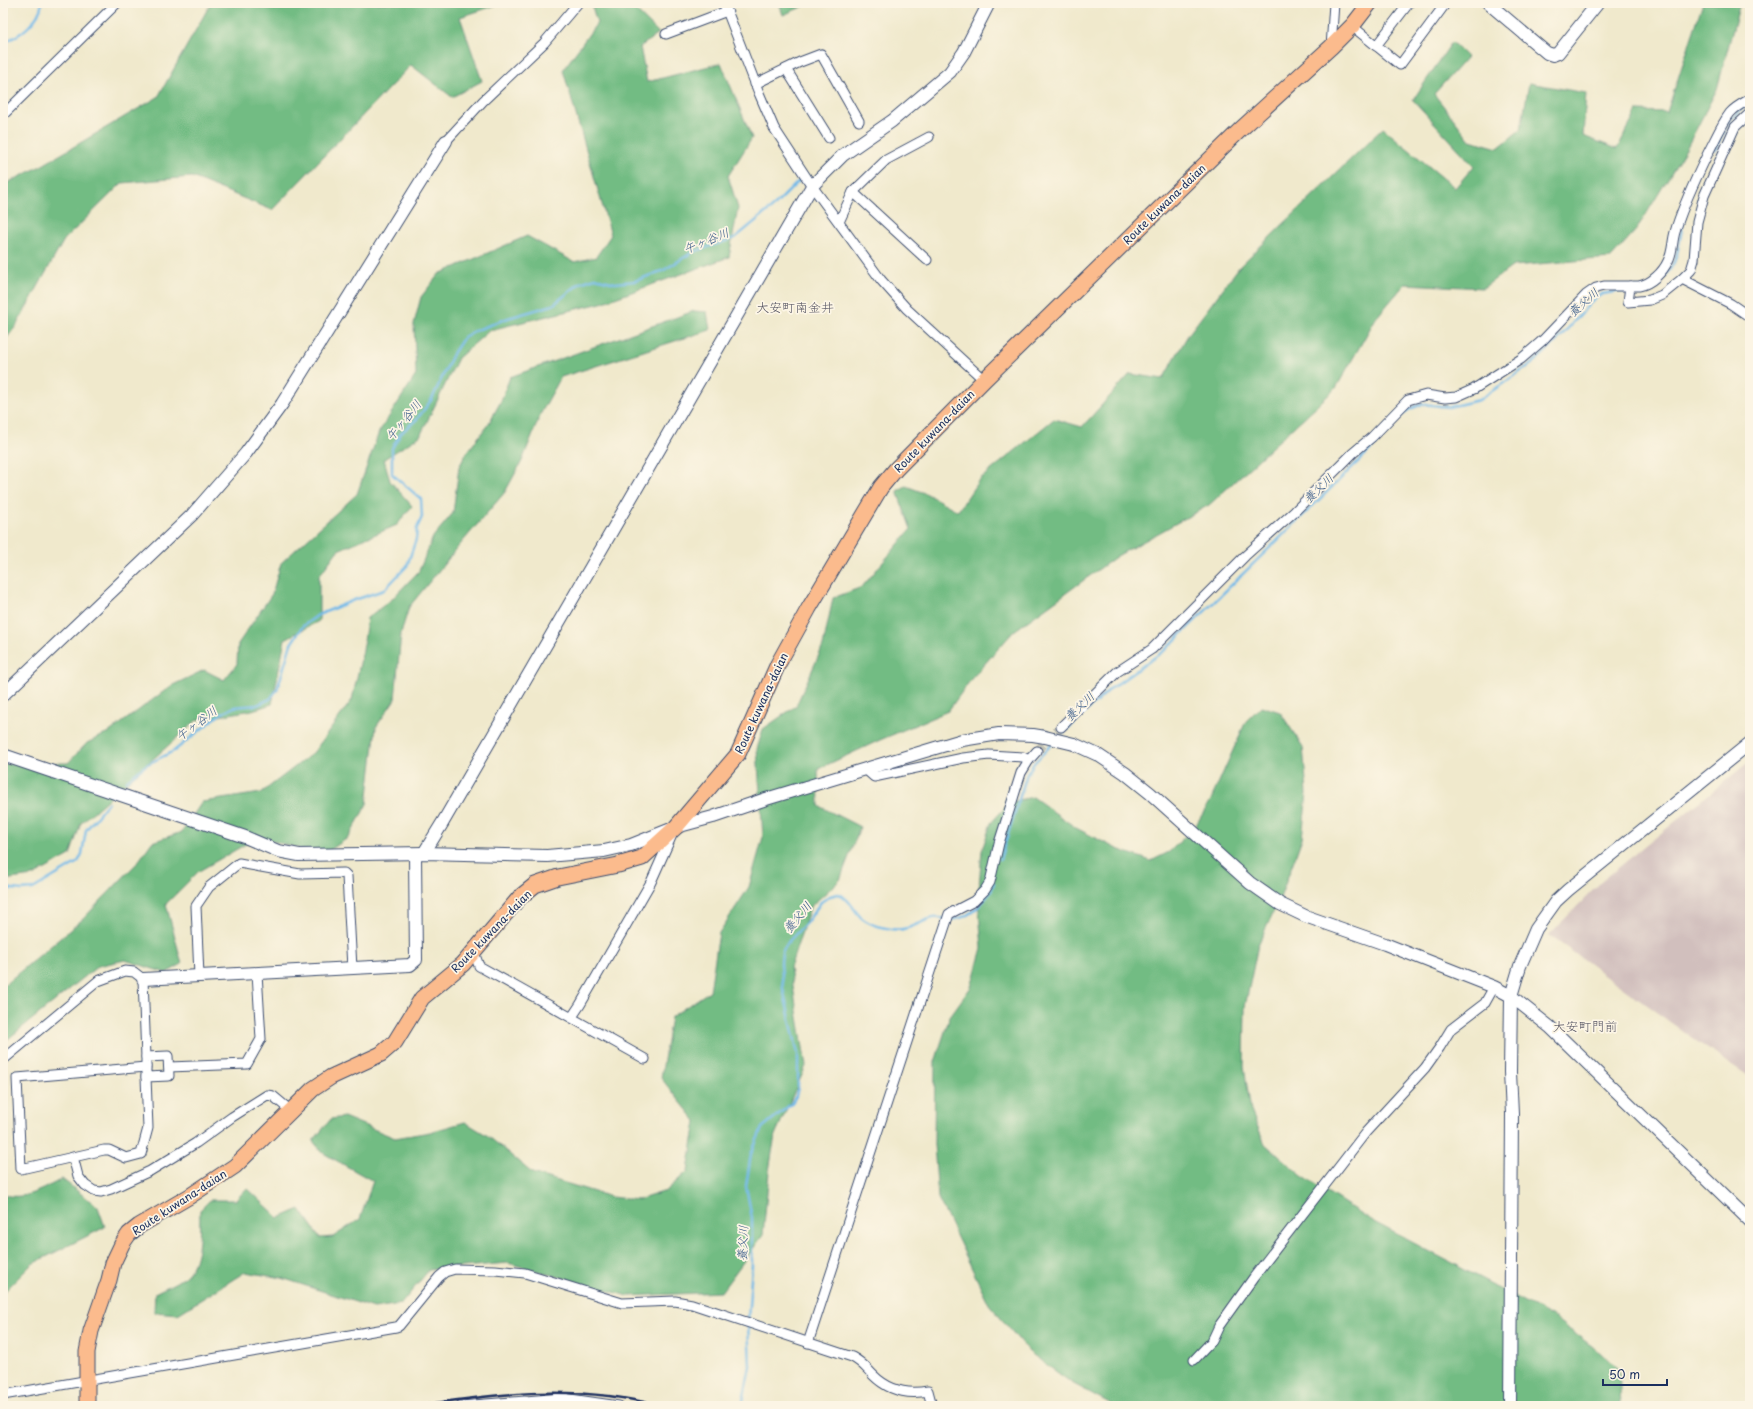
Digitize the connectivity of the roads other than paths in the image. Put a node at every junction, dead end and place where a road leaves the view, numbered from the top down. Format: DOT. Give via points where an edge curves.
graph roads {
  1 [pos="116,3"];
  2 [pos="578,3"];
  3 [pos="989,3"];
  4 [pos="1334,3"];
  5 [pos="1370,3"];
  6 [pos="1409,3"];
  7 [pos="1446,3"];
  8 [pos="1488,3"];
  9 [pos="1598,3"];
  10 [pos="725,7"];
  11 [pos="1352,26"];
  12 [pos="666,34"];
  13 [pos="1376,46"];
  14 [pos="1331,47"];
  15 [pos="786,69"];
  16 [pos="755,84"];
  17 [pos="1750,100"];
  18 [pos="1750,113"];
  19 [pos="3,115"];
  20 [pos="859,121"];
  21 [pos="929,137"];
  22 [pos="829,138"];
  23 [pos="446,141"];
  24 [pos="812,186"];
  25 [pos="853,192"];
  26 [pos="839,222"];
  27 [pos="927,260"];
  28 [pos="1682,279"];
  29 [pos="1629,287"];
  30 [pos="1750,317"];
  31 [pos="984,380"];
  32 [pos="3,695"];
  33 [pos="1061,727"];
  34 [pos="1750,743"];
  35 [pos="1037,751"];
  36 [pos="3,755"];
  37 [pos="1029,760"];
  38 [pos="869,768"];
  39 [pos="676,827"];
  40 [pos="419,854"];
  41 [pos="474,952"];
  42 [pos="352,968"];
  43 [pos="257,973"];
  44 [pos="200,976"];
  45 [pos="143,979"];
  46 [pos="1494,987"];
  47 [pos="1512,996"];
  48 [pos="572,1018"];
  49 [pos="645,1059"];
  50 [pos="3,1060"];
  51 [pos="146,1062"];
  52 [pos="169,1067"];
  53 [pos="146,1077"];
  54 [pos="291,1111"];
  55 [pos="72,1157"];
  56 [pos="1750,1221"];
  57 [pos="808,1343"];
  58 [pos="1194,1360"];
  59 [pos="87,1381"];
  60 [pos="3,1395"];
  61 [pos="88,1406"];
  62 [pos="460,1406"];
  63 [pos="619,1406"];
  64 [pos="932,1406"];
  65 [pos="1510,1406"];
  1 -- 19 [label="street"];
  2 -- 23 [label="street" via="544,42"];
  3 -- 24 [label="street" via="964,52 950,72 843,156"];
  4 -- 14 [label="street"];
  5 -- 11 [label="main road, Route kuwana-daian"];
  6 -- 13 [label="street"];
  7 -- 13 [label="street" via="1400,65"];
  8 -- 9 [label="street" via="1547,53 1553,55 1558,54"];
  10 -- 12 [label="street"];
  10 -- 16 [label="street"];
  11 -- 13 [label="street"];
  11 -- 14 [label="main road, Route kuwana-daian"];
  14 -- 31 [label="main road, Route kuwana-daian" via="1240,130"];
  15 -- 16 [label="street"];
  15 -- 20 [label="street" via="821,54"];
  15 -- 22 [label="street"];
  16 -- 24 [label="street" via="774,128"];
  17 -- 29 [label="street" via="1731,112 1722,126 1682,208 1672,251 1665,267 1645,285"];
  18 -- 28 [label="street" via="1735,127 1704,196 1697,222 1693,266"];
  21 -- 25 [label="street" via="886,160"];
  23 -- 32 [label="street" via="282,404 246,453 192,515"];
  24 -- 26 [label="street"];
  24 -- 40 [label="street" via="444,822"];
  25 -- 26 [label="street"];
  25 -- 27 [label="street"];
  26 -- 31 [label="street" via="897,298"];
  28 -- 29 [label="street" via="1656,298 1637,302 1628,302"];
  28 -- 30 [label="street" via="1731,304"];
  29 -- 33 [label="street" via="1596,288 1521,360 1474,389 1456,397 1426,395 1408,400 1152,649 1117,672"];
  31 -- 39 [label="main road, Route kuwana-daian" via="881,487 778,664 738,754"];
  34 -- 47 [label="street" via="1556,901 1528,945"];
  35 -- 37 [label="street"];
  36 -- 40 [label="street" via="278,851 299,855"];
  37 -- 38 [label="street" via="1023,757 980,756 874,777"];
  37 -- 57 [label="street" via="1021,773 999,843 990,882 974,901 949,914"];
  38 -- 39 [label="street"];
  38 -- 46 [label="street, bridge" via="976,737 999,734 1026,735 1062,741 1098,754 1125,773 1150,792 1238,874 1280,904 1305,916"];
  39 -- 40 [label="street" via="631,845 604,851 547,856"];
  39 -- 41 [label="main road, Route kuwana-daian" via="642,858 618,866 558,877 535,885 520,897"];
  39 -- 48 [label="street" via="651,882"];
  40 -- 42 [label="street" via="416,960 410,965"];
  41 -- 48 [label="street" via="479,966"];
  41 -- 54 [label="main road, Route kuwana-daian" via="422,998 395,1042 381,1054 331,1077"];
  42 -- 43 [label="street"];
  42 -- 44 [label="street" via="347,876 344,873 300,874 239,863 209,887 196,906"];
  43 -- 44 [label="street"];
  43 -- 52 [label="street" via="261,1040 247,1064"];
  44 -- 45 [label="street"];
  45 -- 50 [label="street" via="134,972 124,971 98,981"];
  45 -- 51 [label="street"];
  46 -- 47 [label="street"];
  46 -- 58 [label="street" via="1485,1002 1451,1029 1425,1068 1366,1132 1254,1277 1219,1326 1212,1341"];
  47 -- 56 [label="street" via="1550,1027"];
  47 -- 65 [label="street"];
  48 -- 49 [label="street"];
  51 -- 52 [label="street" via="168,1056"];
  51 -- 53 [label="street"];
  51 -- 55 [label="street" via="17,1078 22,1168"];
  52 -- 53 [label="street" via="169,1076"];
  53 -- 55 [label="street" via="148,1128 141,1154 126,1158 104,1150"];
  54 -- 55 [label="street" via="273,1096 267,1095 150,1171 102,1192 94,1191 85,1185 78,1176"];
  54 -- 59 [label="main road, Route kuwana-daian" via="235,1166 129,1234 113,1263 91,1331 87,1352"];
  57 -- 59 [label="street" via="683,1302 622,1303 525,1273 455,1269 439,1277 396,1327"];
  57 -- 64 [label="street" via="861,1362 878,1379 893,1389 910,1393 928,1391"];
  59 -- 60 [label="street"];
  59 -- 61 [label="main road, Route kuwana-daian"];
  62 -- 63 [label="street" via="563,1398"];
}
